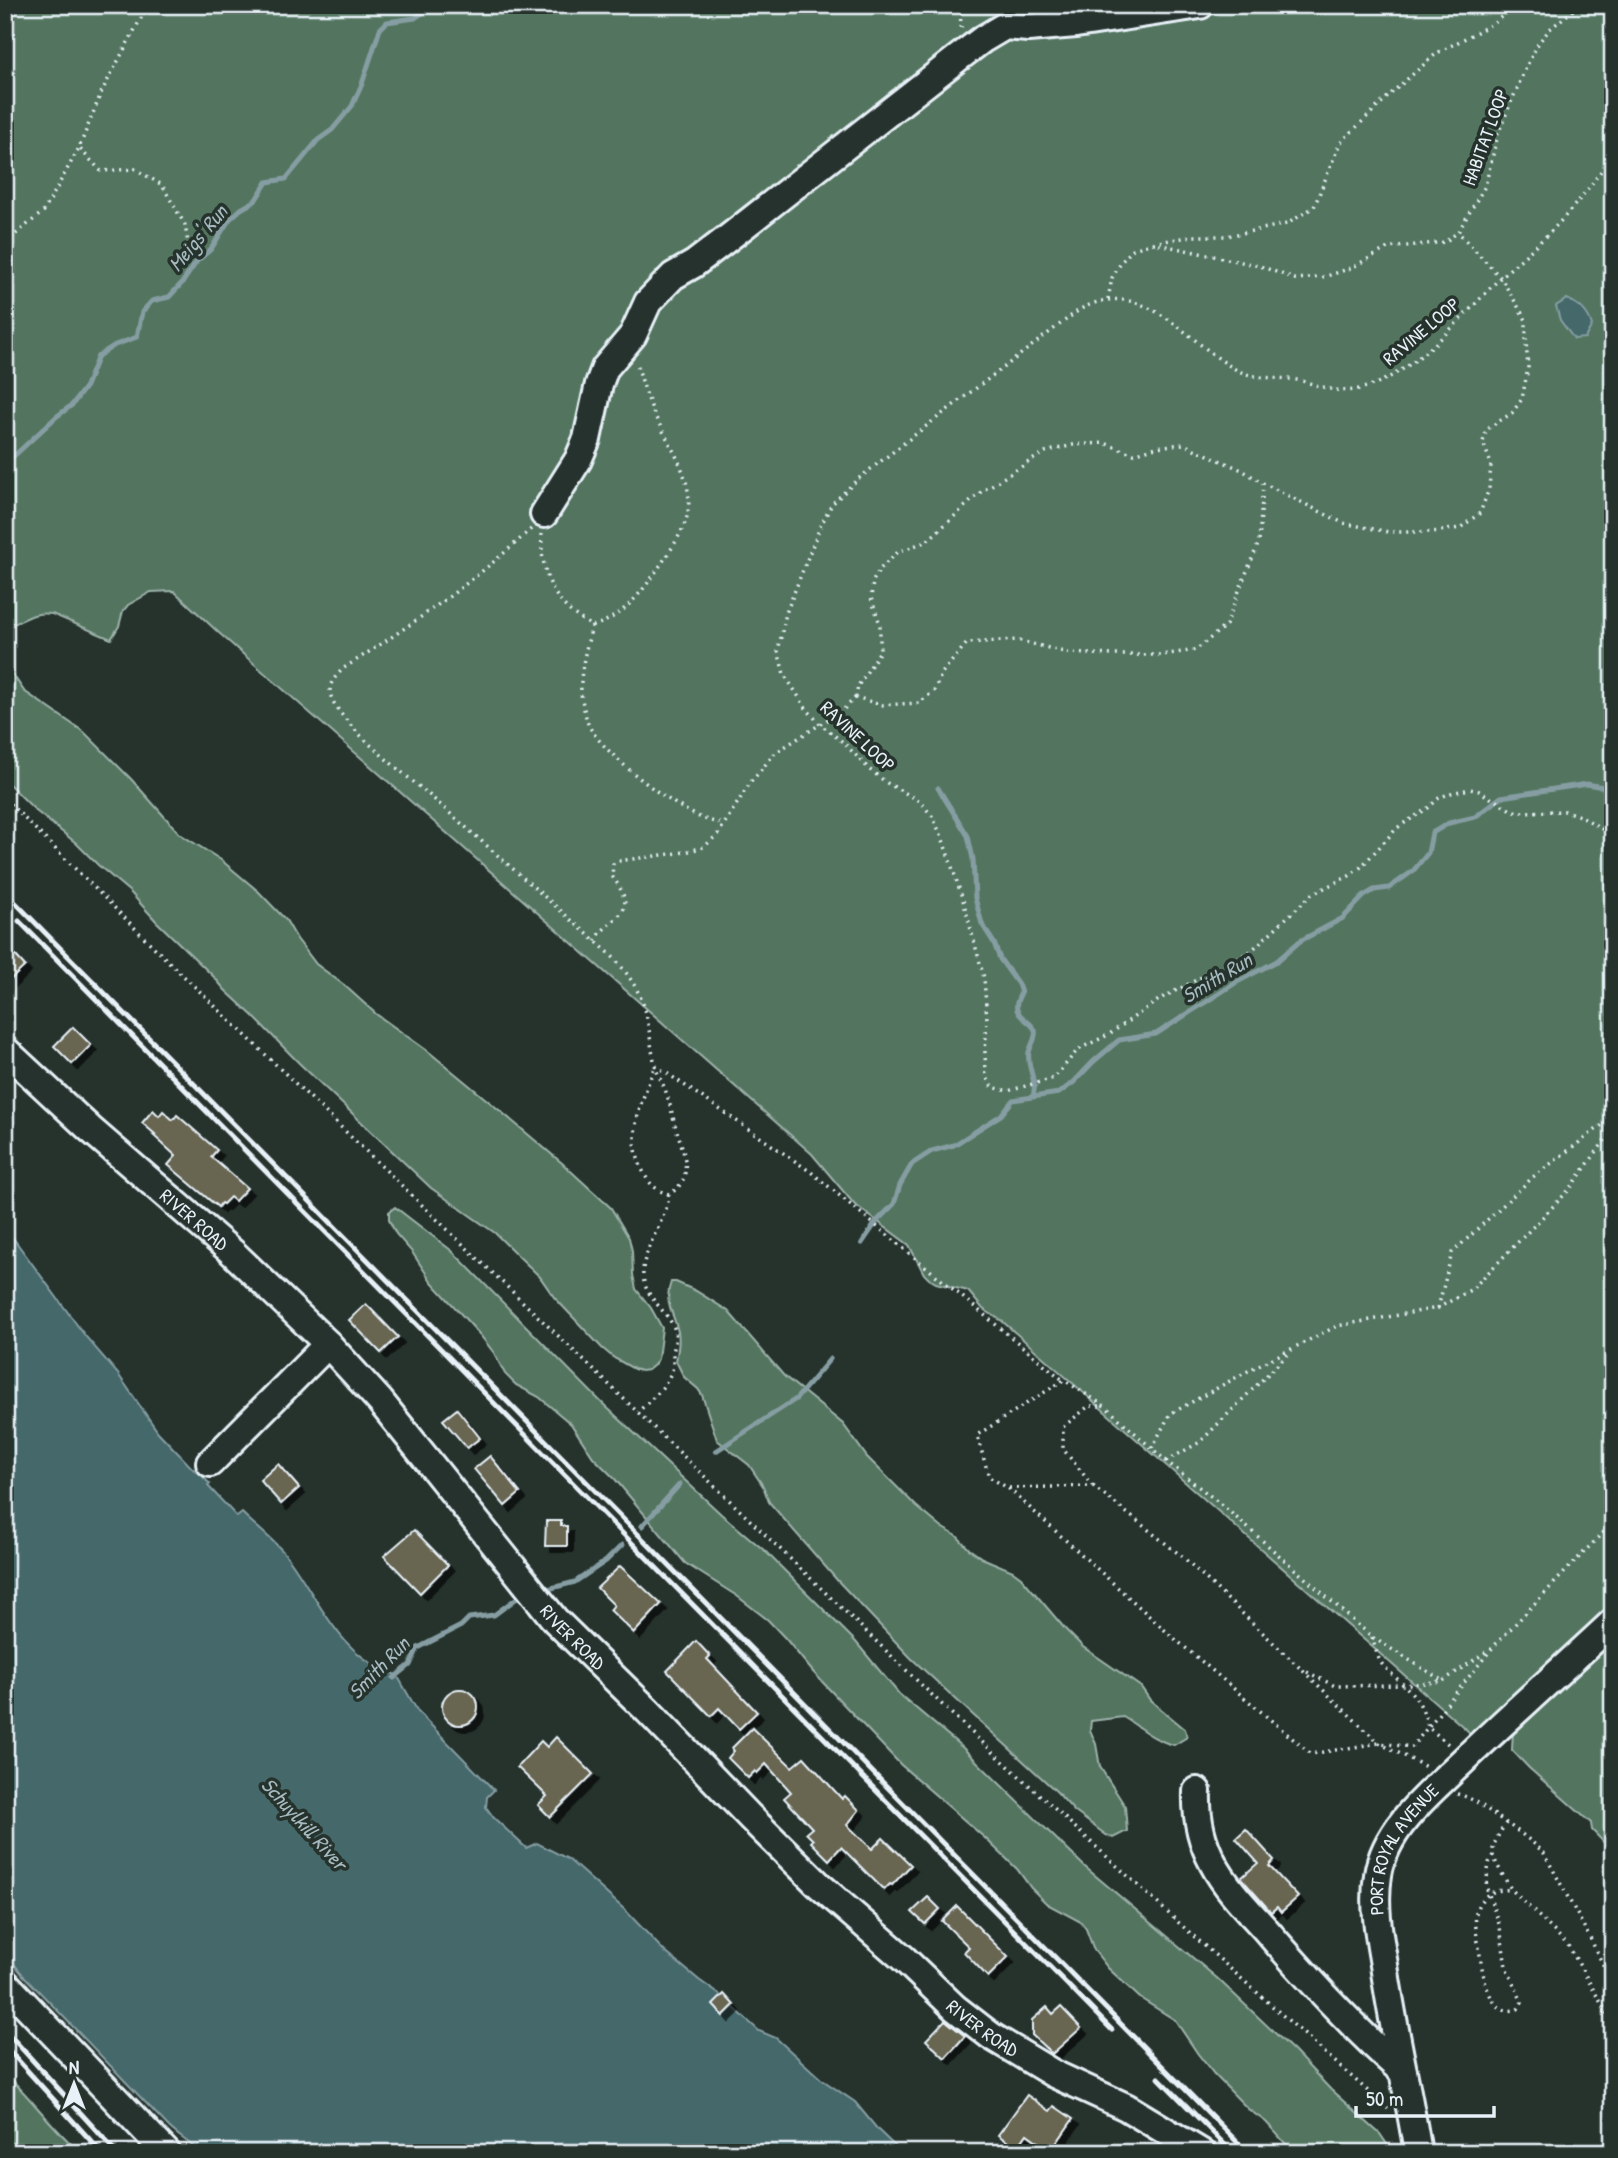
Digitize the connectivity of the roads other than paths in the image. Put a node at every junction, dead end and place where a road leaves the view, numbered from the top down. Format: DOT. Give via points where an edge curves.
graph roads {
  1 [pos="1200,5"];
  2 [pos="544,514"];
  3 [pos="5,1050"];
  4 [pos="328,1344"];
  5 [pos="210,1463"];
  6 [pos="1613,1622"];
  7 [pos="1197,1791"];
  8 [pos="5,1983"];
  9 [pos="1403,2072"];
  10 [pos="1417,2143"];
  11 [pos="167,2153"];
  12 [pos="1202,2153"];
  1 -- 2 [label="street" via="1076,24 1005,26 732,236 673,276 648,302 633,335 605,368 583,450"];
  3 -- 4 [label="street, RIVER ROAD"];
  4 -- 5 [label="street"];
  4 -- 12 [label="street, RIVER ROAD" via="403,1428 555,1619 818,1885 991,2036"];
  6 -- 9 [label="street, PORT ROYAL AVENUE" via="1407,1817 1382,1858 1377,1916"];
  7 -- 9 [label="street" via="1199,1825 1207,1851 1227,1885 1313,1983"];
  8 -- 11 [label="street"];
  9 -- 10 [label="street, PORT ROYAL AVENUE"];
}
